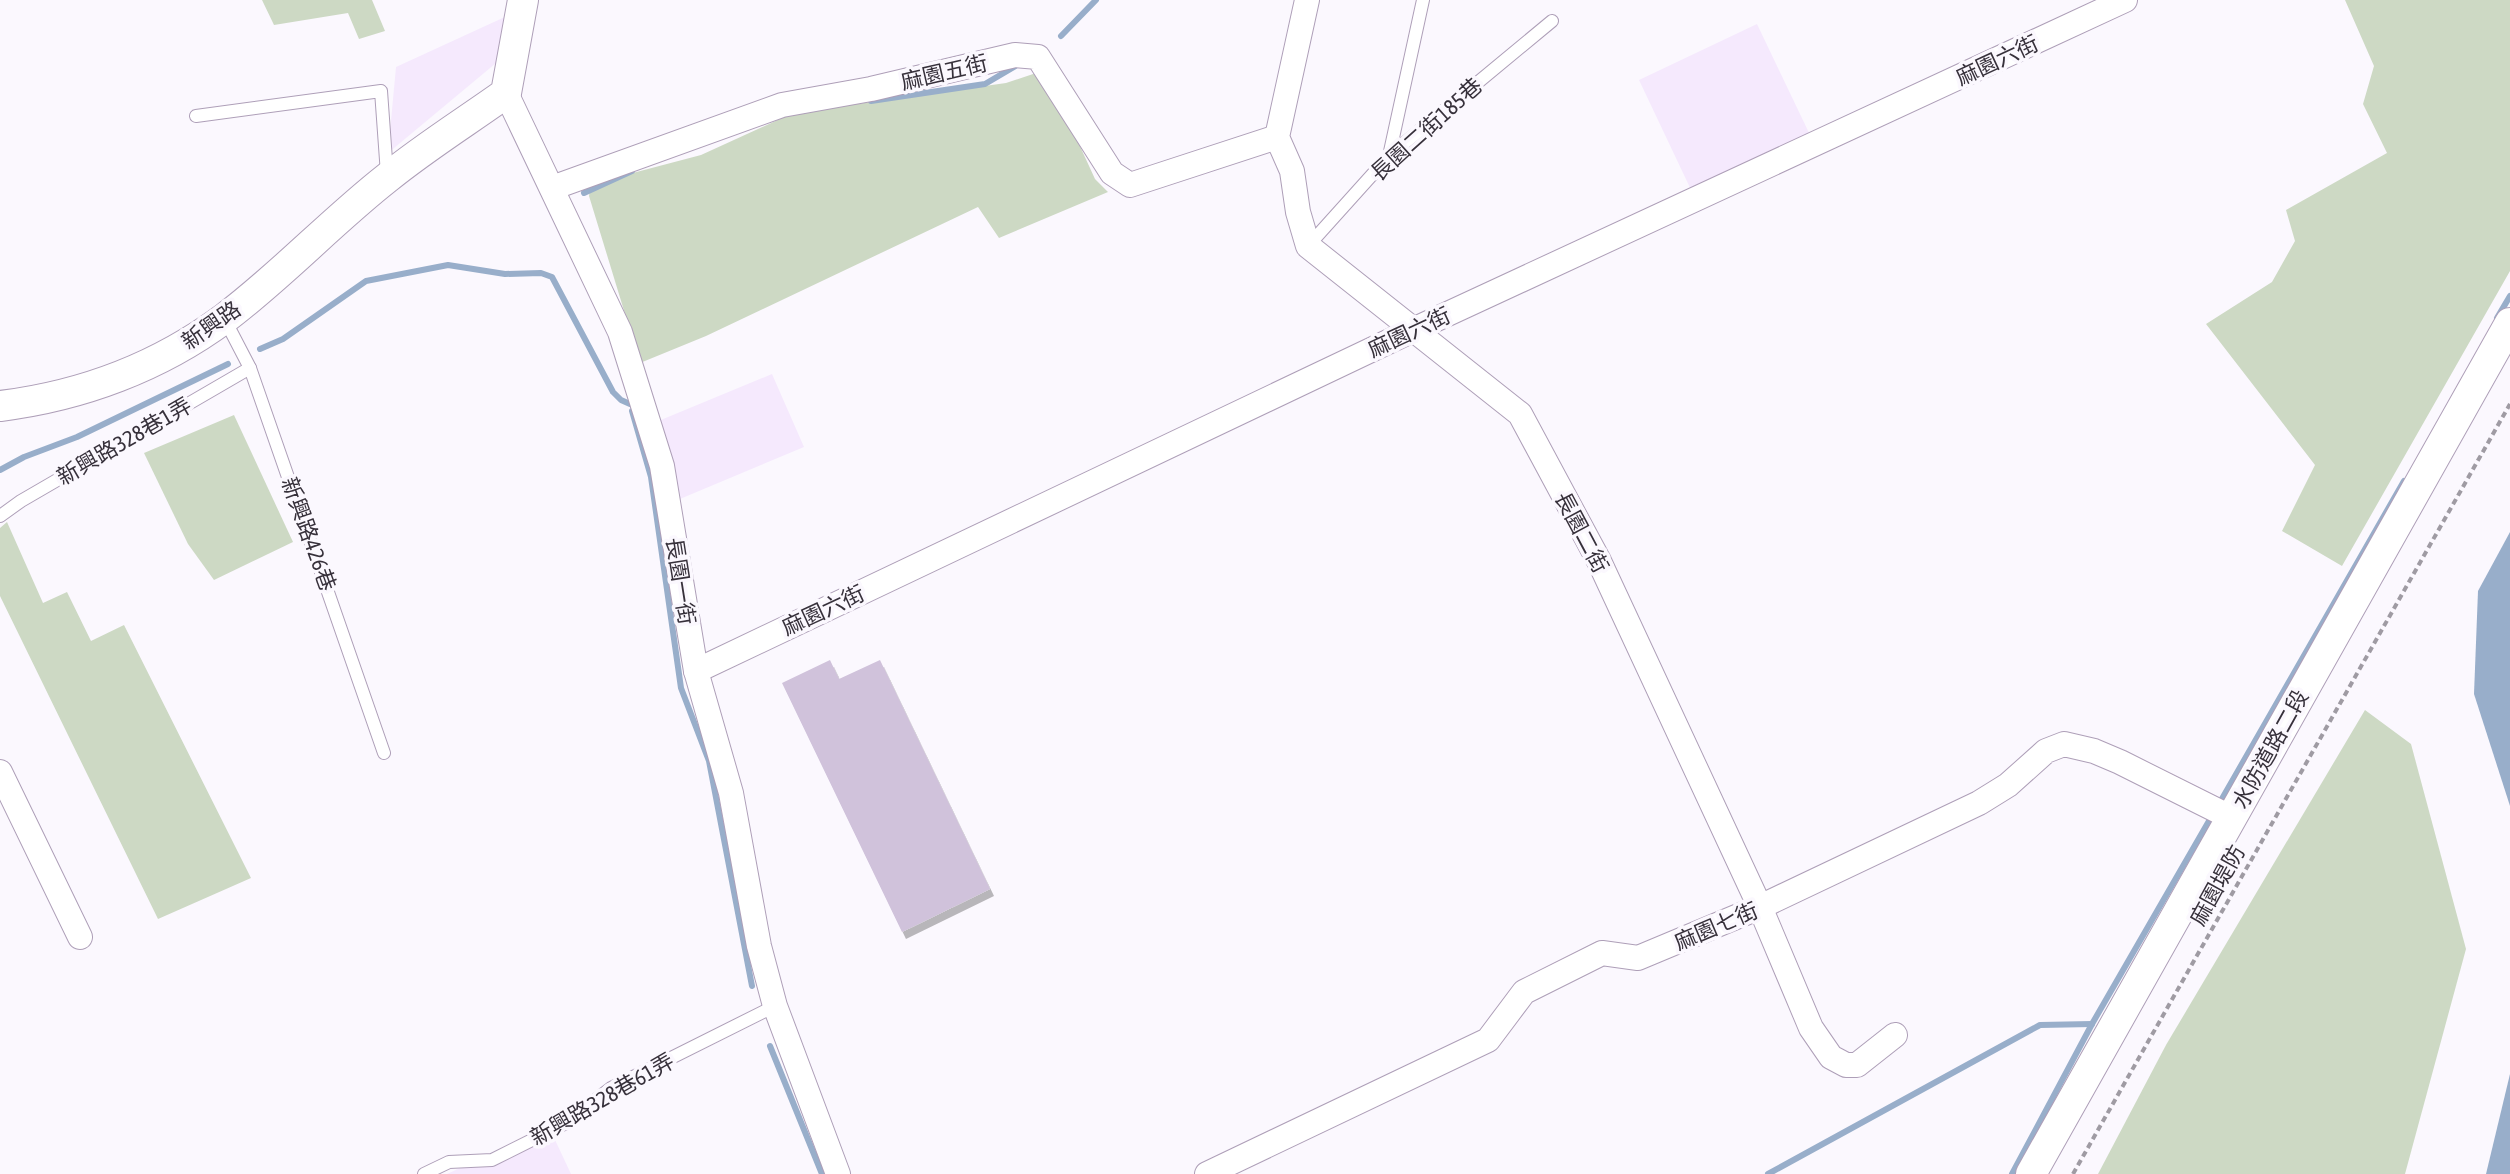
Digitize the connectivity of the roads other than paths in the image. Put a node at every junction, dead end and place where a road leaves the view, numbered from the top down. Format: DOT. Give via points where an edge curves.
graph roads {
  1 [pos="523,0"];
  2 [pos="1307,0"];
  3 [pos="1423,0"];
  4 [pos="2125,0"];
  5 [pos="1552,21"];
  6 [pos="506,93"];
  7 [pos="196,116"];
  8 [pos="1277,137"];
  9 [pos="1389,156"];
  10 [pos="387,177"];
  11 [pos="552,188"];
  12 [pos="1308,246"];
  13 [pos="224,318"];
  14 [pos="2510,323"];
  15 [pos="1413,330"];
  16 [pos="250,368"];
  17 [pos="0,406"];
  18 [pos="0,516"];
  19 [pos="696,671"];
  20 [pos="384,753"];
  21 [pos="0,772"];
  22 [pos="2219,812"];
  23 [pos="1760,907"];
  24 [pos="80,937"];
  25 [pos="775,1006"];
  26 [pos="1895,1035"];
  27 [pos="424,1174"];
  28 [pos="838,1174"];
  29 [pos="1207,1174"];
  30 [pos="2031,1174"];
  1 -- 6 [label="street"];
  2 -- 8 [label="street"];
  3 -- 9 [label="lane"];
  4 -- 15 [label="street, 麻園六街"];
  5 -- 9 [label="lane, 長園二街185巷"];
  6 -- 10 [label="street, 新興路"];
  6 -- 11 [label="street, 長園一街"];
  7 -- 10 [label="lane" via="381,91"];
  8 -- 11 [label="street, 麻園五街" via="1130,185 1112,173 1038,57 1015,55 782,105"];
  8 -- 12 [label="street" via="1292,171"];
  9 -- 12 [label="lane, 長園二街185巷"];
  10 -- 13 [label="street, 新興路"];
  11 -- 19 [label="street, 長園一街" via="620,332 662,466"];
  12 -- 15 [label="street, 長園二街"];
  13 -- 16 [label="lane, 新興路426巷"];
  13 -- 17 [label="street, 新興路" via="183,346 100,384 44,401"];
  14 -- 22 [label="street, 水防道路二段"];
  15 -- 19 [label="street, 麻園六街"];
  15 -- 23 [label="street, 長園二街" via="1520,414 1599,561"];
  16 -- 18 [label="lane, 新興路328巷1弄"];
  16 -- 20 [label="lane, 新興路426巷"];
  19 -- 25 [label="street, 長園一街" via="731,793"];
  21 -- 24 [label="street"];
  22 -- 23 [label="street, 麻園七街" via="2120,762 2064,744 2046,751 1979,803"];
  22 -- 30 [label="street, 水防道路二段"];
  23 -- 26 [label="street, 長園二街" via="1811,1028 1831,1057 1857,1065"];
  23 -- 29 [label="street, 麻園七街" via="1638,958 1602,953 1524,992 1488,1040"];
  25 -- 27 [label="lane, 新興路328巷61弄" via="611,1088 564,1124 492,1160 449,1162"];
  25 -- 28 [label="street, 長園一街"];
}
